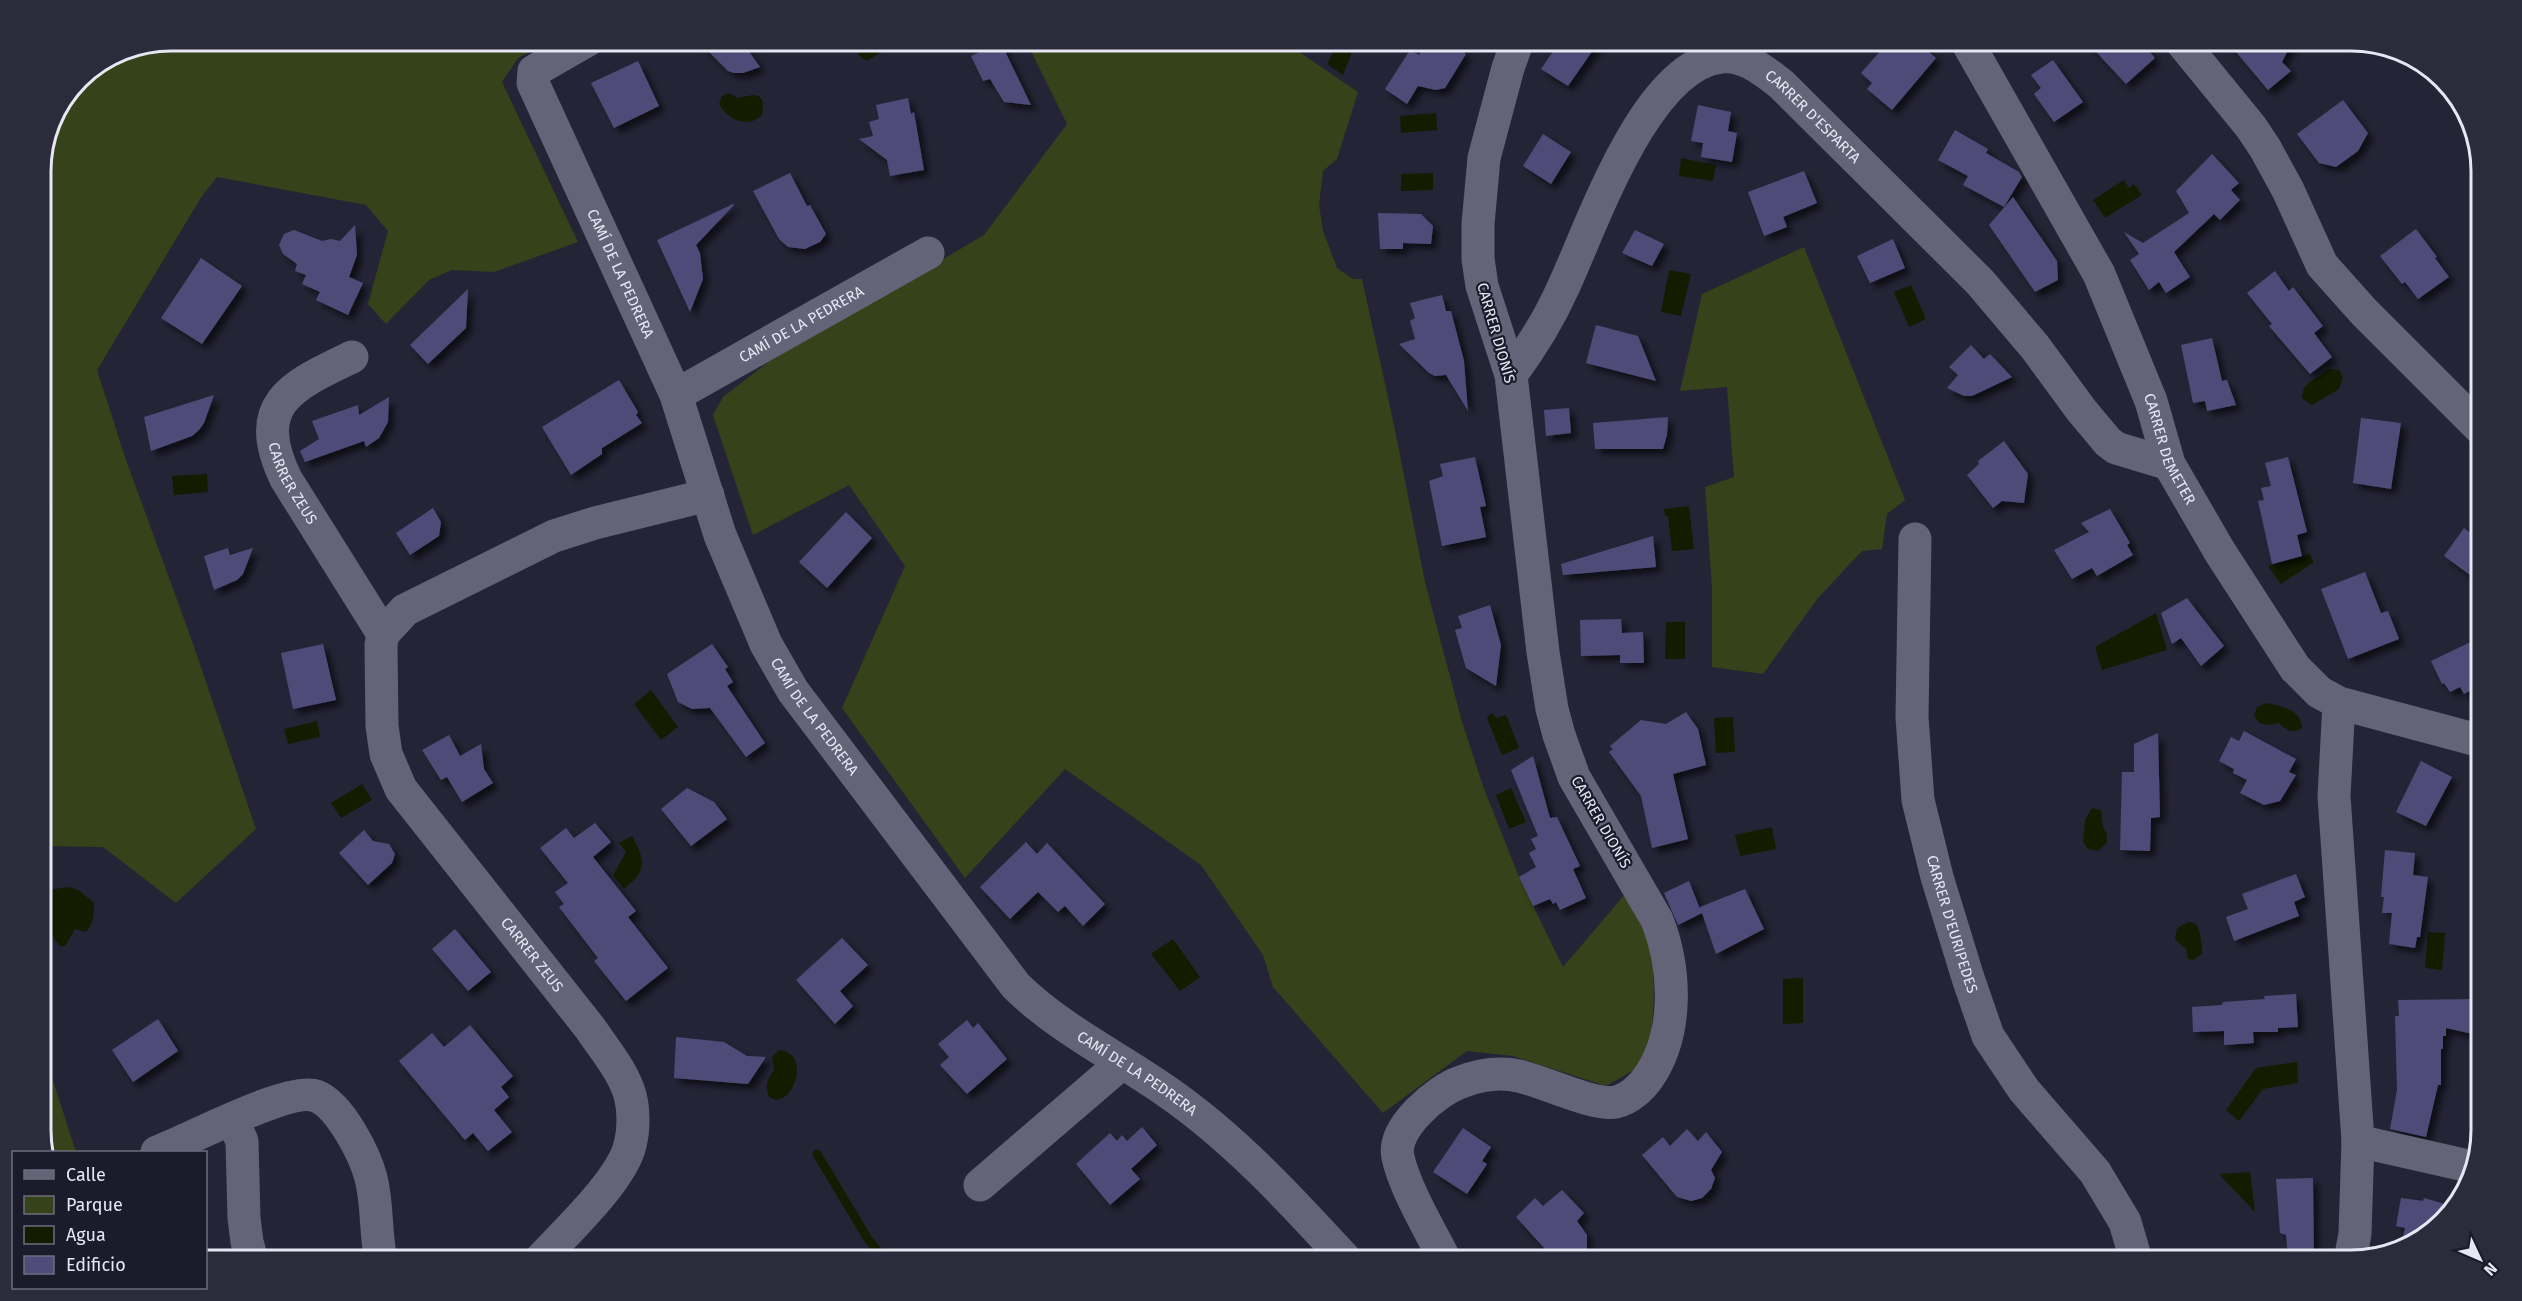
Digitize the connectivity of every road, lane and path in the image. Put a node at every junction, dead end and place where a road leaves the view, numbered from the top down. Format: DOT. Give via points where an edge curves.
graph roads {
  1 [pos="569,51"];
  2 [pos="1514,51"];
  3 [pos="1972,51"];
  4 [pos="2189,51"];
  5 [pos="928,253"];
  6 [pos="352,357"];
  7 [pos="1511,375"];
  8 [pos="676,395"];
  9 [pos="2471,419"];
  10 [pos="2169,464"];
  11 [pos="708,495"];
  12 [pos="1915,539"];
  13 [pos="383,634"];
  14 [pos="2339,703"];
  15 [pos="2471,738"];
  16 [pos="1122,1063"];
  17 [pos="232,1119"];
  18 [pos="2358,1141"];
  19 [pos="159,1151"];
  20 [pos="2466,1165"];
  21 [pos="980,1185"];
  22 [pos="250,1250"];
  23 [pos="380,1250"];
  24 [pos="549,1250"];
  25 [pos="1337,1250"];
  26 [pos="1440,1250"];
  27 [pos="2133,1250"];
  28 [pos="2352,1250"];
  1 -- 8 [label="street, CAMÍ DE LA PEDRERA" via="534,71 533,83"];
  2 -- 7 [label="street, CARRER DIONÍS" via="1484,158 1478,224 1482,286"];
  3 -- 10 [label="street, CARRER DEMETER" via="2099,274 2151,401"];
  4 -- 9 [label="street" via="2265,148 2322,265"];
  5 -- 8 [label="street, CAMÍ DE LA PEDRERA"];
  6 -- 13 [label="street, CARRER ZEUS" via="291,390 275,414 272,438 276,460 286,478"];
  7 -- 10 [label="street, CARRER D'ESPARTA" via="1540,334 1608,186 1651,108 1671,85 1693,69 1714,58 1735,57 1762,69 1781,84 1934,234 2018,326 2108,442"];
  7 -- 26 [label="street, CARRER DIONÍS" via="1552,709 1574,777 1664,937 1671,980 1670,1010 1660,1058 1641,1088 1616,1102 1600,1101 1518,1076 1488,1075 1445,1089 1409,1122 1400,1136 1397,1155"];
  8 -- 11 [label="street, CAMÍ DE LA PEDRERA"];
  10 -- 14 [label="street, CARRER DEMETER" via="2295,668 2319,692"];
  11 -- 13 [label="street" via="554,536 405,610"];
  11 -- 16 [label="street, CAMÍ DE LA PEDRERA" via="720,535 766,644 812,716 1016,986 1052,1017"];
  12 -- 27 [label="street, CARRER D'EURIPEDES" via="1912,717 1918,800 1968,978 1988,1036 2024,1090 2095,1172 2126,1222"];
  13 -- 24 [label="street, CARRER ZEUS" via="382,726 386,754 401,789 590,1028 630,1095 630,1146 622,1163"];
  14 -- 15 [label="street, CARRER DEMETER"];
  14 -- 18 [label="street" via="2334,796"];
  16 -- 21 [label="street"];
  16 -- 25 [label="street, CAMÍ DE LA PEDRERA" via="1217,1129"];
  17 -- 19 [label="street"];
  17 -- 22 [label="street" via="242,1141 244,1218"];
  17 -- 23 [label="street" via="302,1095 315,1095 325,1102 345,1123 368,1166 375,1193"];
  18 -- 20 [label="street"];
  18 -- 28 [label="street"];
}
